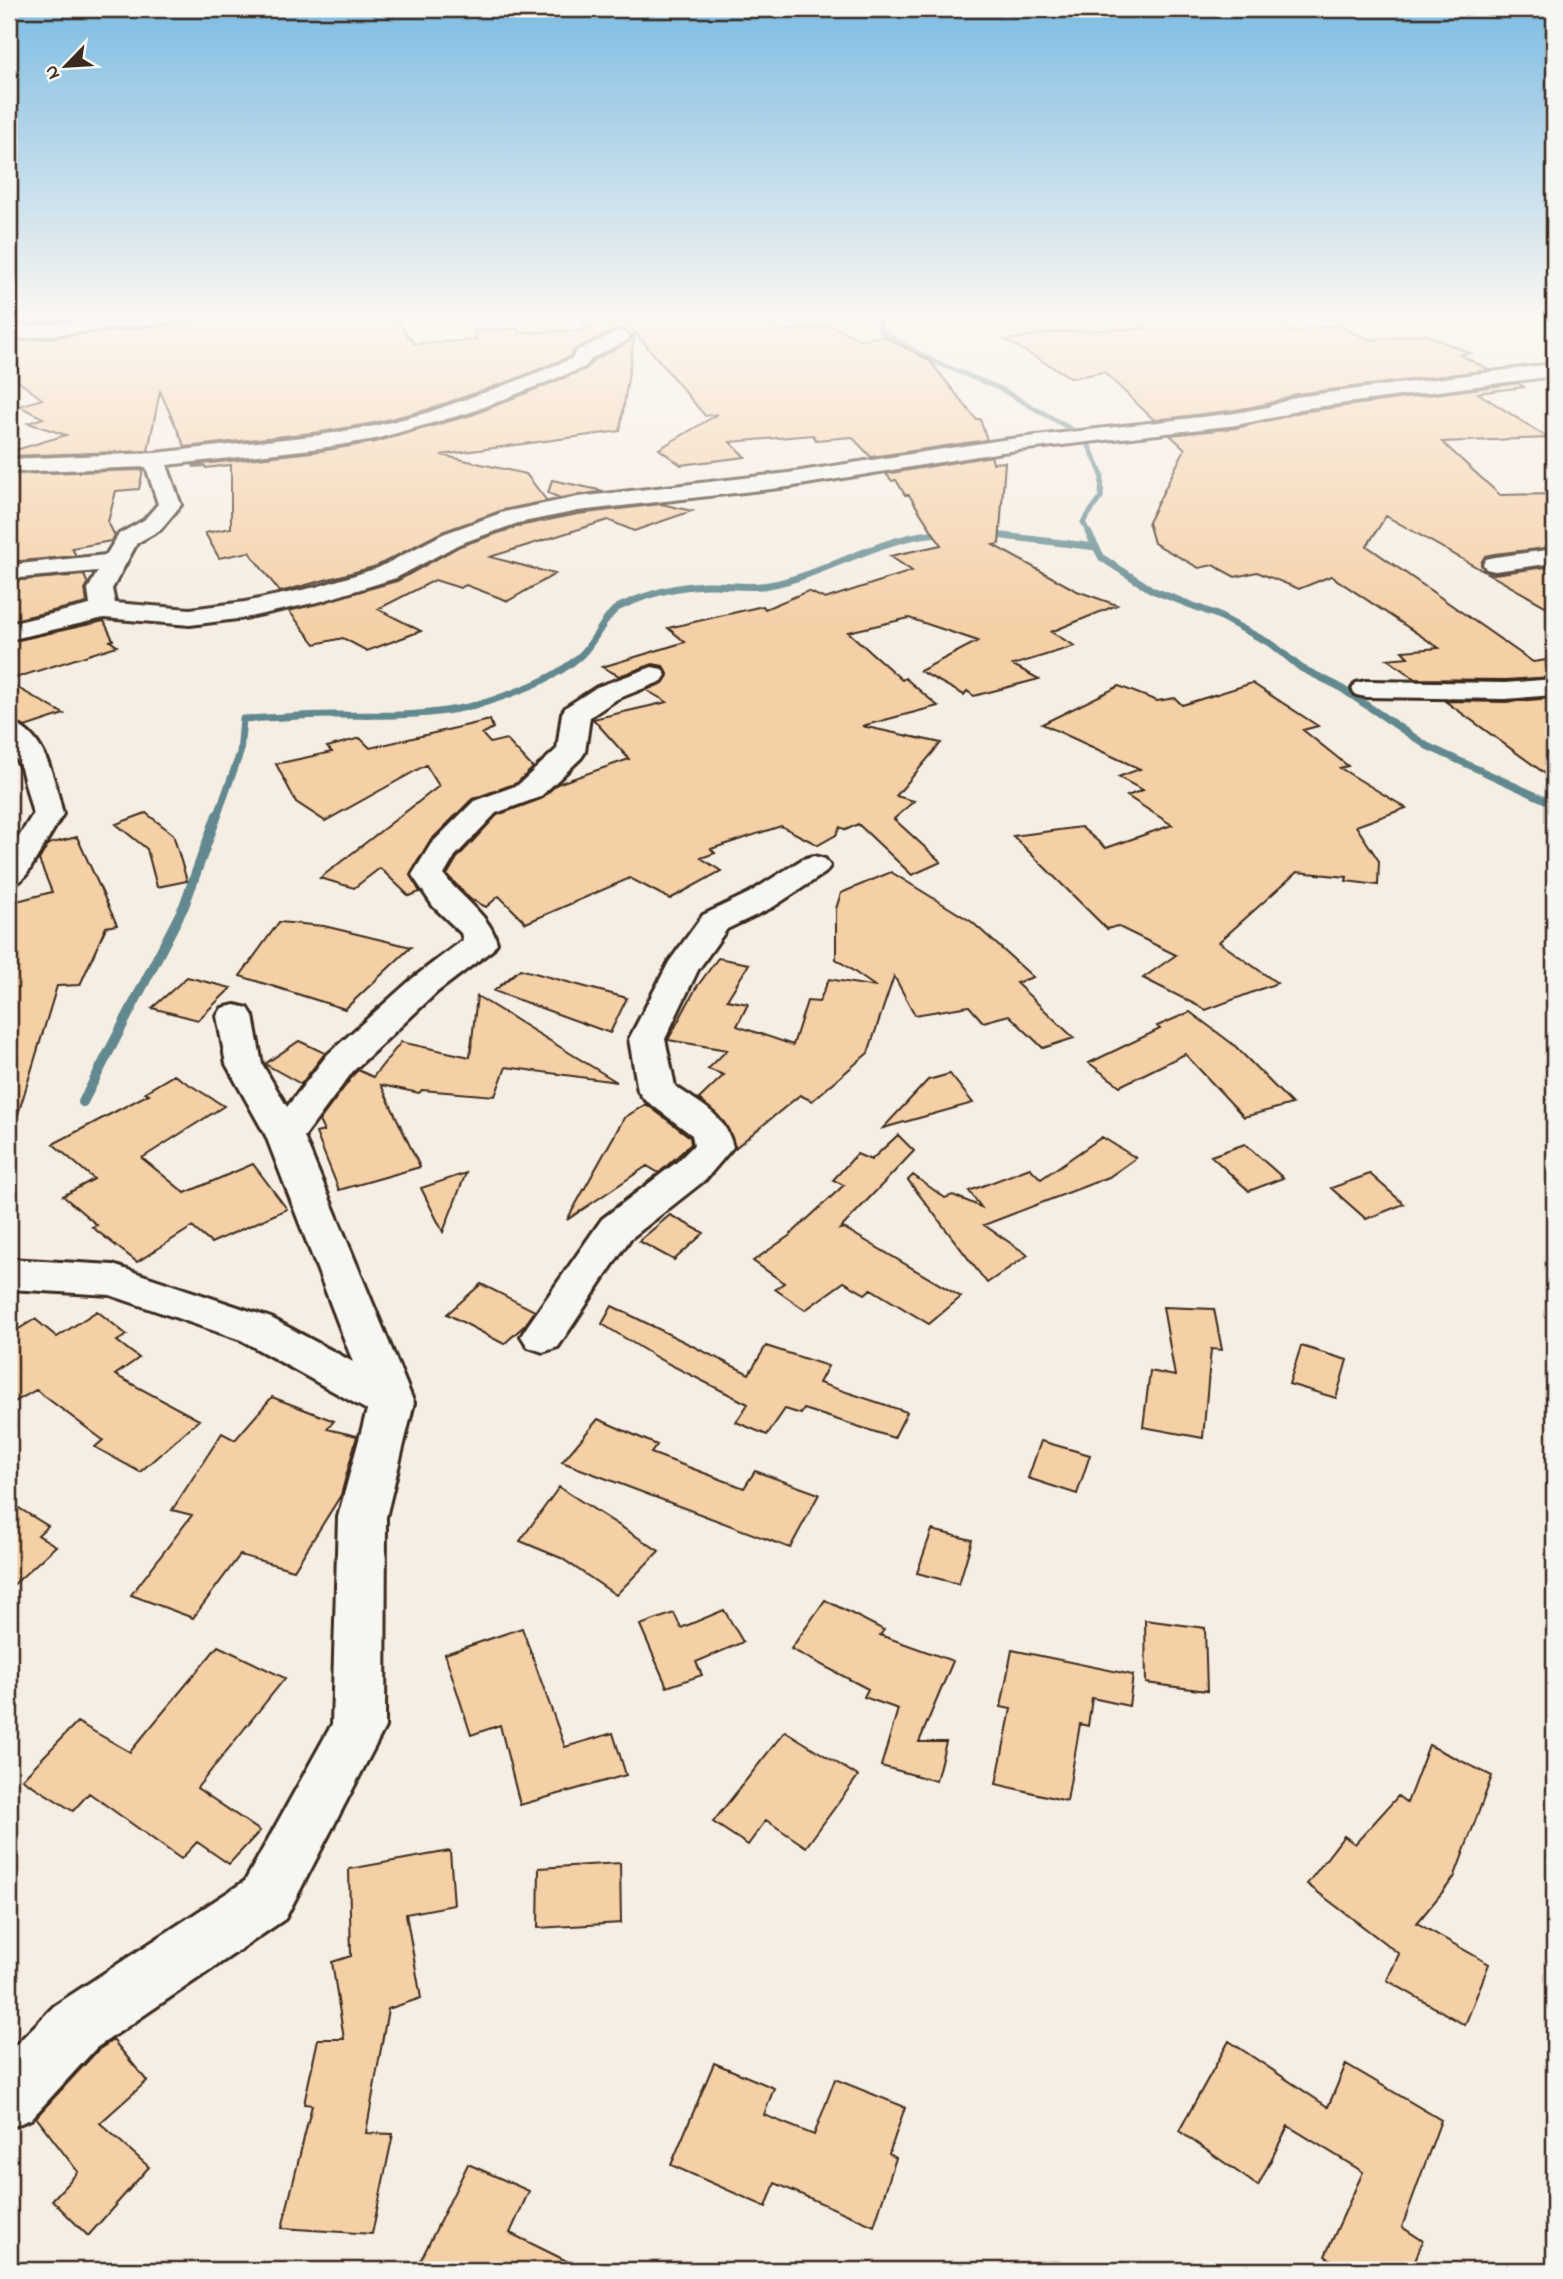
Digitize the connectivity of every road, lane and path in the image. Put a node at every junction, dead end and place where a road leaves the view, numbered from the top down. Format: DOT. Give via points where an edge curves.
graph roads {
  1 [pos="421,421"];
  2 [pos="1216,421"];
  3 [pos="155,460"];
  4 [pos="9,465"];
  5 [pos="1554,556"];
  6 [pos="113,562"];
  7 [pos="1495,564"];
  8 [pos="9,572"];
  9 [pos="104,610"];
  10 [pos="9,632"];
  11 [pos="652,675"];
  12 [pos="1554,687"];
  13 [pos="1366,690"];
  14 [pos="9,731"];
  15 [pos="814,866"];
  16 [pos="9,874"];
  17 [pos="235,1016"];
  18 [pos="285,1136"];
  19 [pos="9,1274"];
  20 [pos="543,1336"];
  21 [pos="391,1403"];
  22 [pos="9,2097"];
  1 -- 3 [label="street" via="345,438"];
  2 -- 9 [label="street" via="578,504 512,517 451,539 387,573 245,610 190,617"];
  3 -- 4 [label="street"];
  3 -- 6 [label="street" via="170,505 152,525 127,539"];
  5 -- 7 [label="street"];
  6 -- 8 [label="street"];
  6 -- 9 [label="street" via="100,589"];
  9 -- 10 [label="street"];
  11 -- 18 [label="street" via="607,693 576,713 571,751 528,791 485,807 442,851 428,875 477,930 480,943 425,985 340,1063"];
  12 -- 13 [label="street"];
  14 -- 16 [label="street" via="19,738 39,775 48,814"];
  15 -- 20 [label="street" via="715,922 681,969 647,1039 654,1078 657,1091 710,1130 714,1147 691,1171 615,1230"];
  17 -- 18 [label="street" via="244,1065"];
  18 -- 21 [label="street"];
  19 -- 21 [label="street" via="126,1284 256,1329"];
  21 -- 22 [label="street" via="362,1517 358,1727 265,1900 75,2027"];
}
